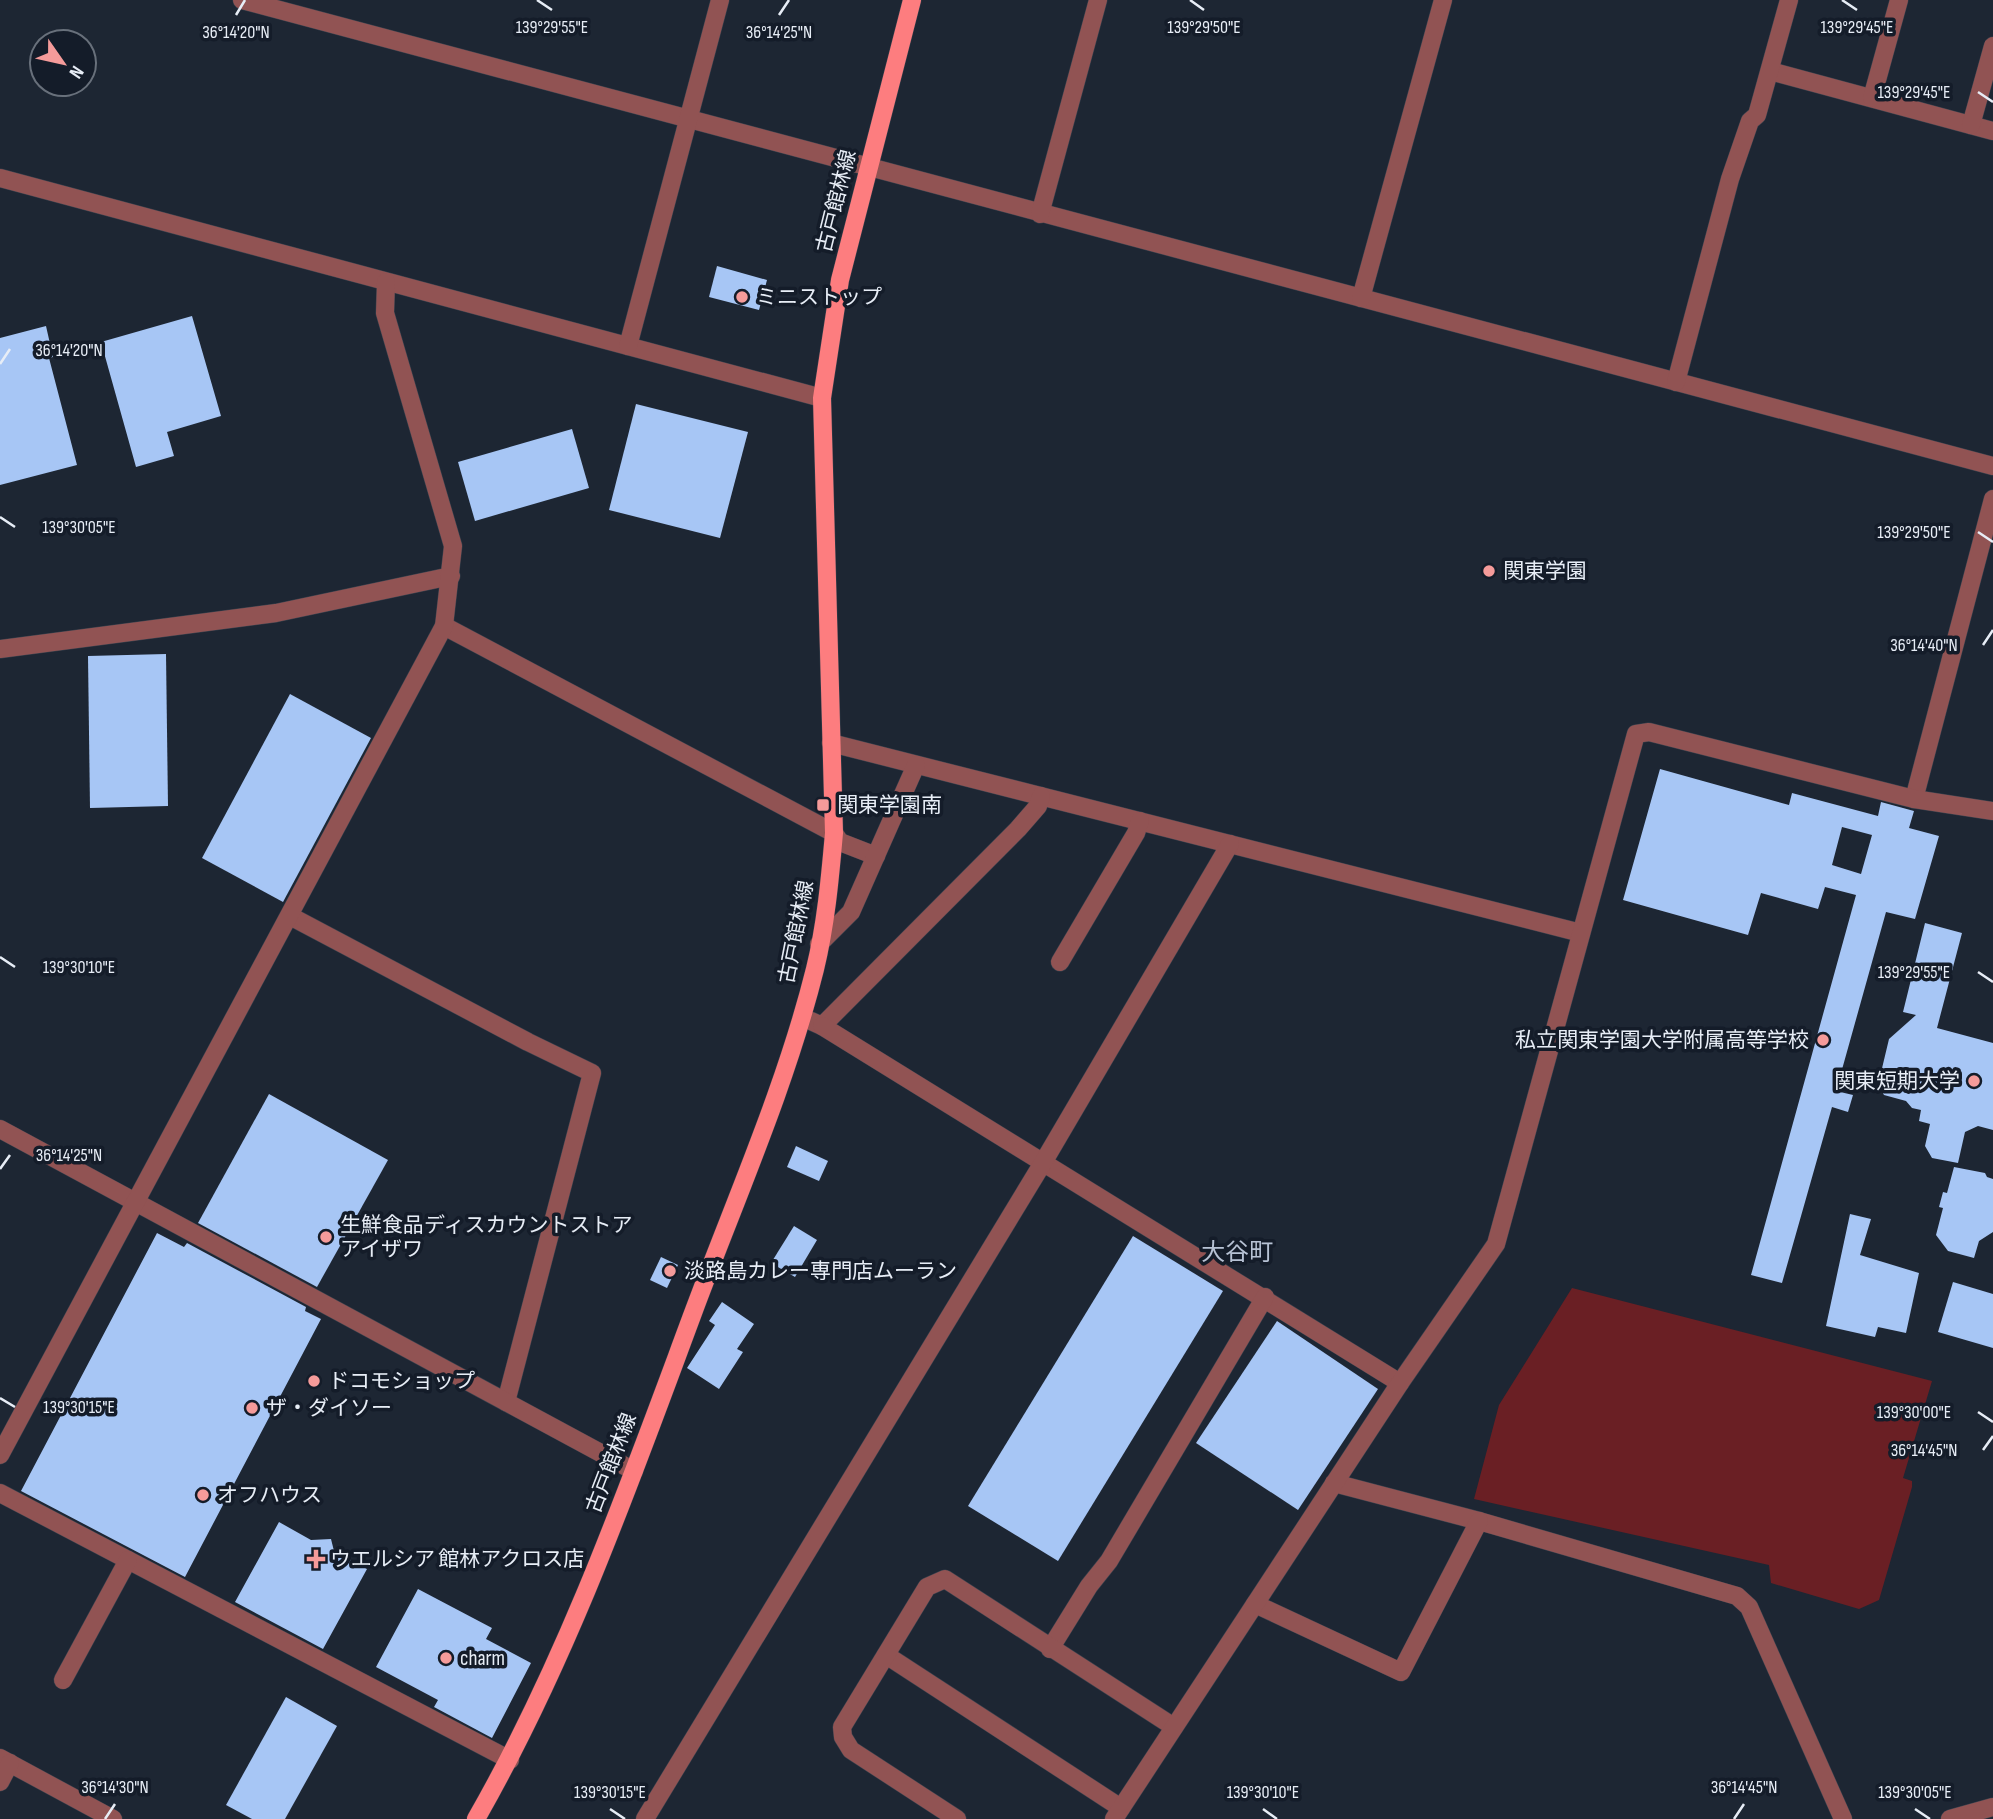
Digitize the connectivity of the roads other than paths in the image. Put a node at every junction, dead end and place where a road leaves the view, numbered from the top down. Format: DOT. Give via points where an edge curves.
graph roads {
  1 [pos="242,0"];
  2 [pos="720,0"];
  3 [pos="912,0"];
  4 [pos="1098,0"];
  5 [pos="1443,0"];
  6 [pos="1788,0"];
  7 [pos="1899,0"];
  8 [pos="1993,46"];
  9 [pos="1770,71"];
  10 [pos="1872,98"];
  11 [pos="686,120"];
  12 [pos="1971,125"];
  13 [pos="1993,131"];
  14 [pos="867,167"];
  15 [pos="0,178"];
  16 [pos="1040,214"];
  17 [pos="386,282"];
  18 [pos="1361,298"];
  19 [pos="628,346"];
  20 [pos="1676,382"];
  21 [pos="822,398"];
  22 [pos="1993,466"];
  23 [pos="1993,499"];
  24 [pos="451,576"];
  25 [pos="444,625"];
  26 [pos="0,649"];
  27 [pos="831,743"];
  28 [pos="916,765"];
  29 [pos="1041,796"];
  30 [pos="1913,799"];
  31 [pos="1993,811"];
  32 [pos="1140,821"];
  33 [pos="834,833"];
  34 [pos="1230,844"];
  35 [pos="876,856"];
  36 [pos="290,916"];
  37 [pos="1581,933"];
  38 [pos="819,944"];
  39 [pos="1060,962"];
  40 [pos="801,1017"];
  41 [pos="822,1026"];
  42 [pos="0,1129"];
  43 [pos="1044,1161"];
  44 [pos="137,1203"];
  45 [pos="1265,1297"];
  46 [pos="1400,1383"];
  47 [pos="506,1402"];
  48 [pos="0,1455"];
  49 [pos="634,1471"];
  50 [pos="1334,1483"];
  51 [pos="0,1493"];
  52 [pos="1479,1521"];
  53 [pos="128,1560"];
  54 [pos="1255,1604"];
  55 [pos="1050,1648"];
  56 [pos="886,1655"];
  57 [pos="63,1680"];
  58 [pos="1174,1727"];
  59 [pos="510,1760"];
  60 [pos="5,1761"];
  61 [pos="0,1782"];
  62 [pos="1993,1807"];
  63 [pos="1117,1814"];
  64 [pos="113,1819"];
  65 [pos="476,1819"];
  66 [pos="645,1819"];
  67 [pos="957,1819"];
  68 [pos="1843,1819"];
  69 [pos="1950,1819"];
  1 -- 11 [label="street"];
  2 -- 11 [label="street"];
  3 -- 14 [label="main road, 古戸館林線"];
  4 -- 16 [label="street"];
  5 -- 18 [label="street"];
  6 -- 9 [label="street"];
  7 -- 10 [label="street"];
  8 -- 12 [label="street"];
  9 -- 10 [label="street"];
  9 -- 20 [label="street" via="1730,179"];
  10 -- 12 [label="street"];
  11 -- 14 [label="street"];
  11 -- 19 [label="street"];
  12 -- 13 [label="street"];
  14 -- 16 [label="street"];
  14 -- 21 [label="main road, 古戸館林線" via="840,280"];
  15 -- 17 [label="street"];
  16 -- 18 [label="street"];
  17 -- 19 [label="street"];
  17 -- 24 [label="street" via="385,313 453,546"];
  18 -- 20 [label="street"];
  19 -- 21 [label="street"];
  20 -- 22 [label="street"];
  21 -- 27 [label="main road, 古戸館林線"];
  23 -- 30 [label="street"];
  24 -- 25 [label="street"];
  24 -- 26 [label="street" via="276,612"];
  25 -- 33 [label="street"];
  25 -- 36 [label="street"];
  27 -- 28 [label="street"];
  27 -- 33 [label="main road, 古戸館林線"];
  28 -- 29 [label="street"];
  28 -- 35 [label="street"];
  29 -- 32 [label="street"];
  29 -- 41 [label="street" via="1018,829"];
  30 -- 31 [label="street"];
  30 -- 37 [label="street" via="1640,732 1632,740"];
  32 -- 34 [label="street"];
  32 -- 39 [label="street"];
  33 -- 35 [label="street" via="840,842"];
  33 -- 38 [label="main road, 古戸館林線"];
  34 -- 37 [label="street"];
  34 -- 43 [label="street"];
  35 -- 38 [label="street" via="851,912"];
  36 -- 44 [label="street"];
  36 -- 47 [label="street" via="592,1073"];
  37 -- 46 [label="street" via="1496,1244"];
  38 -- 40 [label="main road, 古戸館林線"];
  40 -- 41 [label="street"];
  40 -- 49 [label="main road, 古戸館林線"];
  41 -- 43 [label="street"];
  42 -- 44 [label="street"];
  43 -- 45 [label="street"];
  43 -- 66 [label="street"];
  44 -- 47 [label="street"];
  44 -- 48 [label="street"];
  45 -- 46 [label="street"];
  45 -- 55 [label="street" via="1110,1561"];
  46 -- 50 [label="street"];
  47 -- 49 [label="street"];
  49 -- 59 [label="main road, 古戸館林線"];
  50 -- 52 [label="street"];
  50 -- 54 [label="street"];
  51 -- 53 [label="street"];
  52 -- 54 [label="street" via="1401,1672"];
  52 -- 68 [label="street" via="1737,1596 1749,1607"];
  53 -- 57 [label="street"];
  53 -- 59 [label="street"];
  54 -- 58 [label="street"];
  55 -- 56 [label="street" via="944,1579 927,1587"];
  55 -- 58 [label="street"];
  56 -- 63 [label="street"];
  56 -- 67 [label="street" via="842,1727 843,1737 851,1750"];
  58 -- 63 [label="street"];
  59 -- 65 [label="main road, 古戸館林線"];
  60 -- 61 [label="street"];
  60 -- 64 [label="street"];
  62 -- 69 [label="street"];
}
